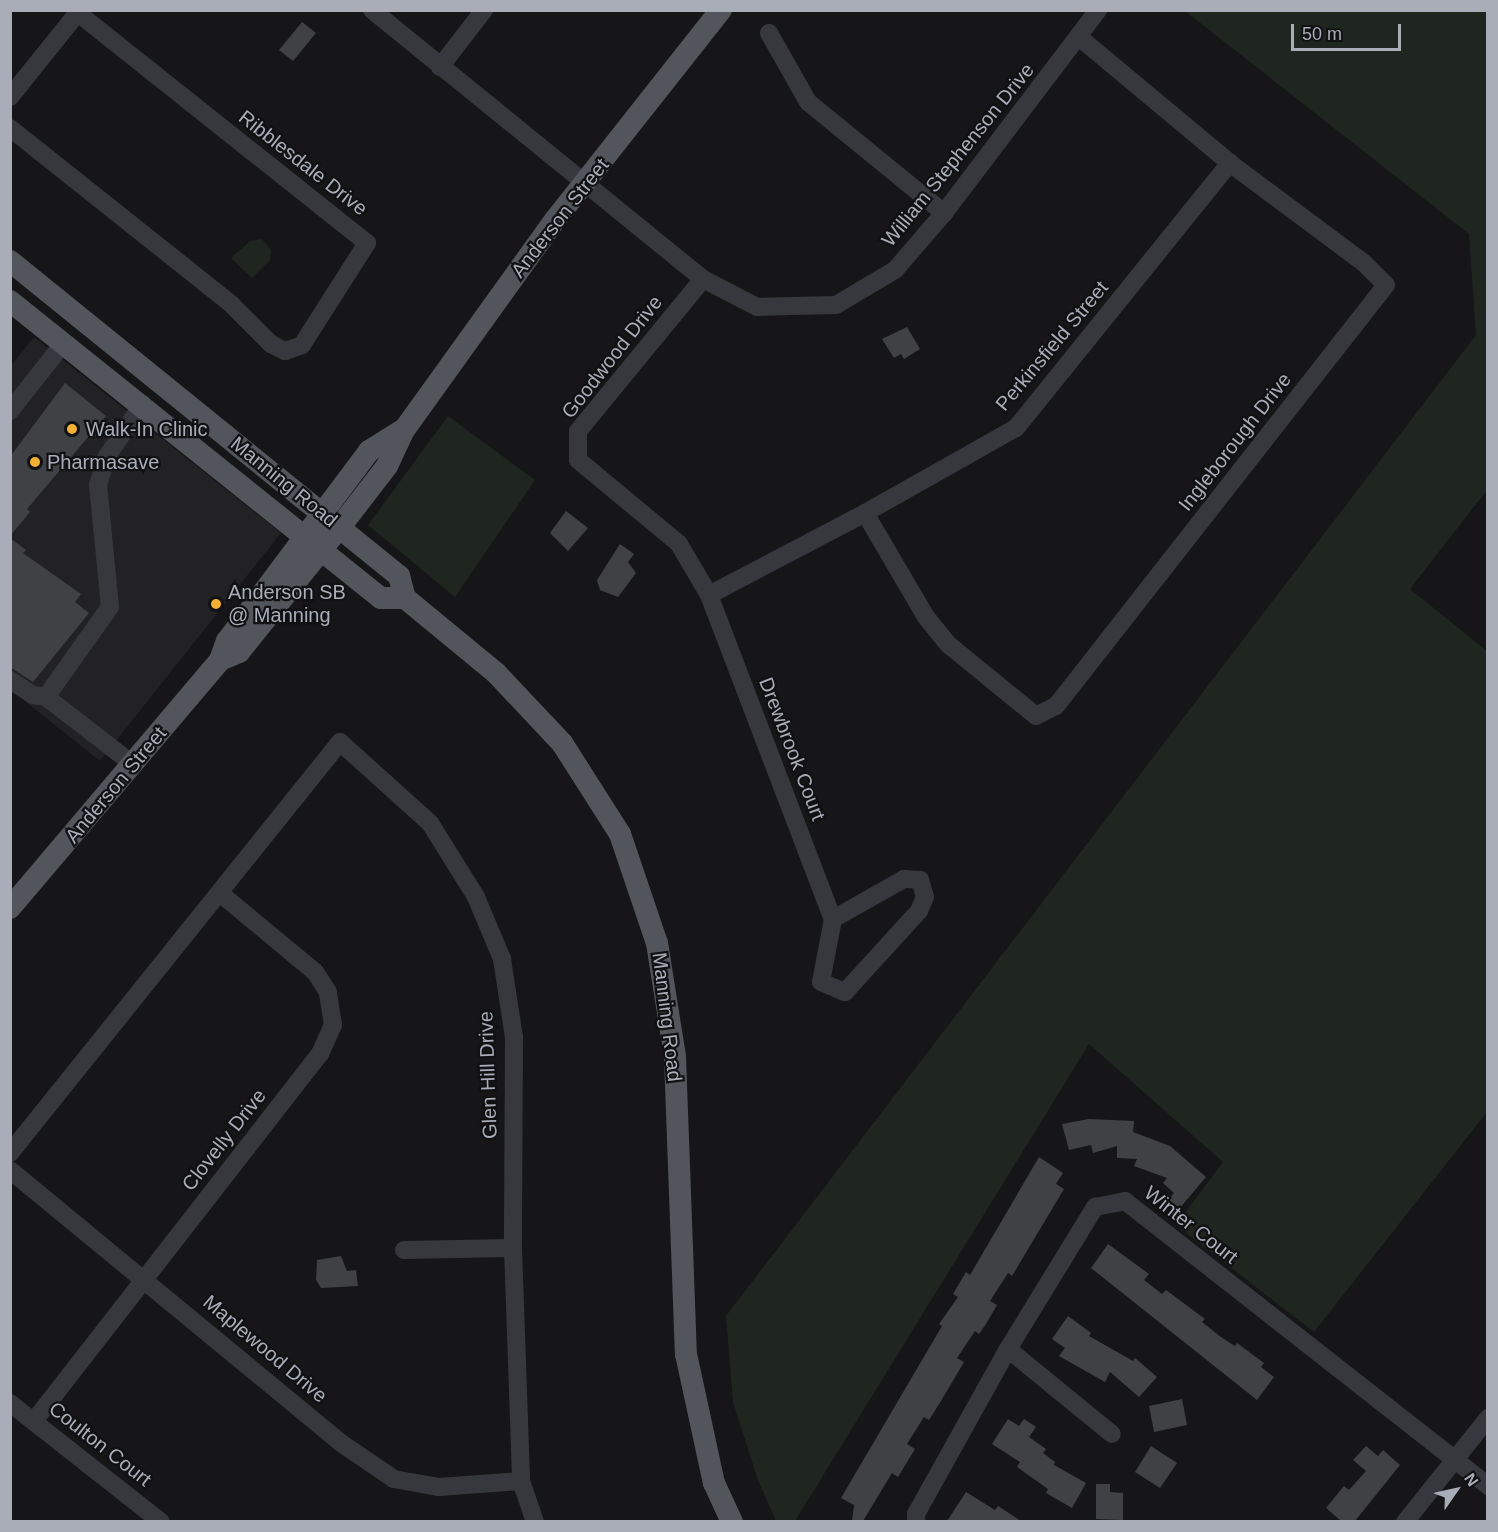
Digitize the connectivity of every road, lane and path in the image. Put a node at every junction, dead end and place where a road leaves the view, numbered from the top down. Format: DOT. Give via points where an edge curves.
graph roads {
  1 [pos="372,10"];
  2 [pos="484,10"];
  3 [pos="721,10"];
  4 [pos="1098,10"];
  5 [pos="79,12"];
  6 [pos="769,33"];
  7 [pos="1080,38"];
  8 [pos="440,67"];
  9 [pos="10,97"];
  10 [pos="10,128"];
  11 [pos="1230,163"];
  12 [pos="585,185"];
  13 [pos="944,213"];
  14 [pos="10,261"];
  15 [pos="702,279"];
  16 [pos="10,301"];
  17 [pos="63,344"];
  18 [pos="143,404"];
  19 [pos="10,411"];
  20 [pos="865,513"];
  21 [pos="331,520"];
  22 [pos="314,543"];
  23 [pos="709,595"];
  24 [pos="405,598"];
  25 [pos="10,680"];
  26 [pos="46,697"];
  27 [pos="134,765"];
  28 [pos="221,894"];
  29 [pos="10,908"];
  30 [pos="833,919"];
  31 [pos="10,1153"];
  32 [pos="10,1170"];
  33 [pos="513,1248"];
  34 [pos="404,1250"];
  35 [pos="146,1278"];
  36 [pos="1008,1349"];
  37 [pos="10,1403"];
  38 [pos="1488,1418"];
  39 [pos="34,1421"];
  40 [pos="1112,1434"];
  41 [pos="1454,1460"];
  42 [pos="520,1480"];
  43 [pos="1488,1486"];
  44 [pos="161,1521"];
  45 [pos="534,1521"];
  46 [pos="732,1521"];
  47 [pos="916,1521"];
  48 [pos="1406,1521"];
  1 -- 8 [label="street"];
  2 -- 8 [label="street"];
  3 -- 12 [label="main road, Anderson Street"];
  4 -- 7 [label="street, William Stephenson Drive"];
  5 -- 9 [label="street, Ribblesdale Drive"];
  5 -- 10 [label="street, Ribblesdale Drive" via="368,243 302,345 285,351 271,344 231,304"];
  6 -- 13 [label="street" via="808,102"];
  7 -- 11 [label="street, Ingleborough Drive"];
  7 -- 13 [label="street, William Stephenson Drive"];
  8 -- 12 [label="street"];
  11 -- 20 [label="street, Perkinsfield Street" via="1016,428"];
  11 -- 20 [label="street, Ingleborough Drive" via="1364,263 1386,285 1056,706 1036,716 949,645 926,617"];
  12 -- 15 [label="street, William Stephenson Drive"];
  12 -- 21 [label="main road, Anderson Street" via="404,429 369,451"];
  13 -- 15 [label="street, William Stephenson Drive" via="895,270 836,305 757,307"];
  14 -- 21 [label="main road, Manning Road"];
  15 -- 23 [label="street, Goodwood Drive" via="578,431 578,460 679,544"];
  16 -- 17 [label="main road, Manning Road"];
  17 -- 18 [label="main road, Manning Road"];
  17 -- 19 [label="street"];
  18 -- 22 [label="main road, Manning Road"];
  18 -- 26 [label="street" via="107,456 98,485 110,607"];
  20 -- 23 [label="street, Perkinsfield Street"];
  21 -- 22 [label="main road, Anderson Street"];
  21 -- 24 [label="main road, Manning Road" via="399,576"];
  22 -- 24 [label="main road, Manning Road" via="381,598"];
  22 -- 27 [label="main road, Anderson Street" via="227,641 220,660"];
  23 -- 30 [label="street, Drewbrook Court"];
  24 -- 46 [label="main road, Manning Road" via="496,673 562,743 620,834 657,943 675,1057 686,1354 714,1483"];
  25 -- 26 [label="street" via="33,696"];
  26 -- 27 [label="street"];
  27 -- 29 [label="main road, Anderson Street"];
  28 -- 31 [label="street, Glen Hill Drive"];
  28 -- 33 [label="street, Glen Hill Drive" via="340,742 430,822 476,897 502,959 514,1037"];
  28 -- 35 [label="street, Clovelly Drive" via="315,972 328,992 333,1025 320,1054"];
  30 -- 30 [label="street" via="821,982 845,992 919,911 925,897 920,879 904,879"];
  32 -- 35 [label="street, Maplewood Drive"];
  33 -- 34 [label="street"];
  33 -- 42 [label="street, Glen Hill Drive"];
  35 -- 39 [label="street, Clovelly Drive"];
  35 -- 42 [label="street, Maplewood Drive" via="341,1443 393,1479 439,1487"];
  36 -- 40 [label="street"];
  36 -- 41 [label="street, Winter Court" via="1095,1207 1125,1201"];
  36 -- 47 [label="street, Winter Court" via="916,1514"];
  37 -- 39 [label="street, Coulton Court"];
  38 -- 41 [label="street"];
  39 -- 44 [label="street, Coulton Court"];
  41 -- 43 [label="street, Winter Court"];
  41 -- 48 [label="street"];
  42 -- 45 [label="street, Glen Hill Drive"];
}
